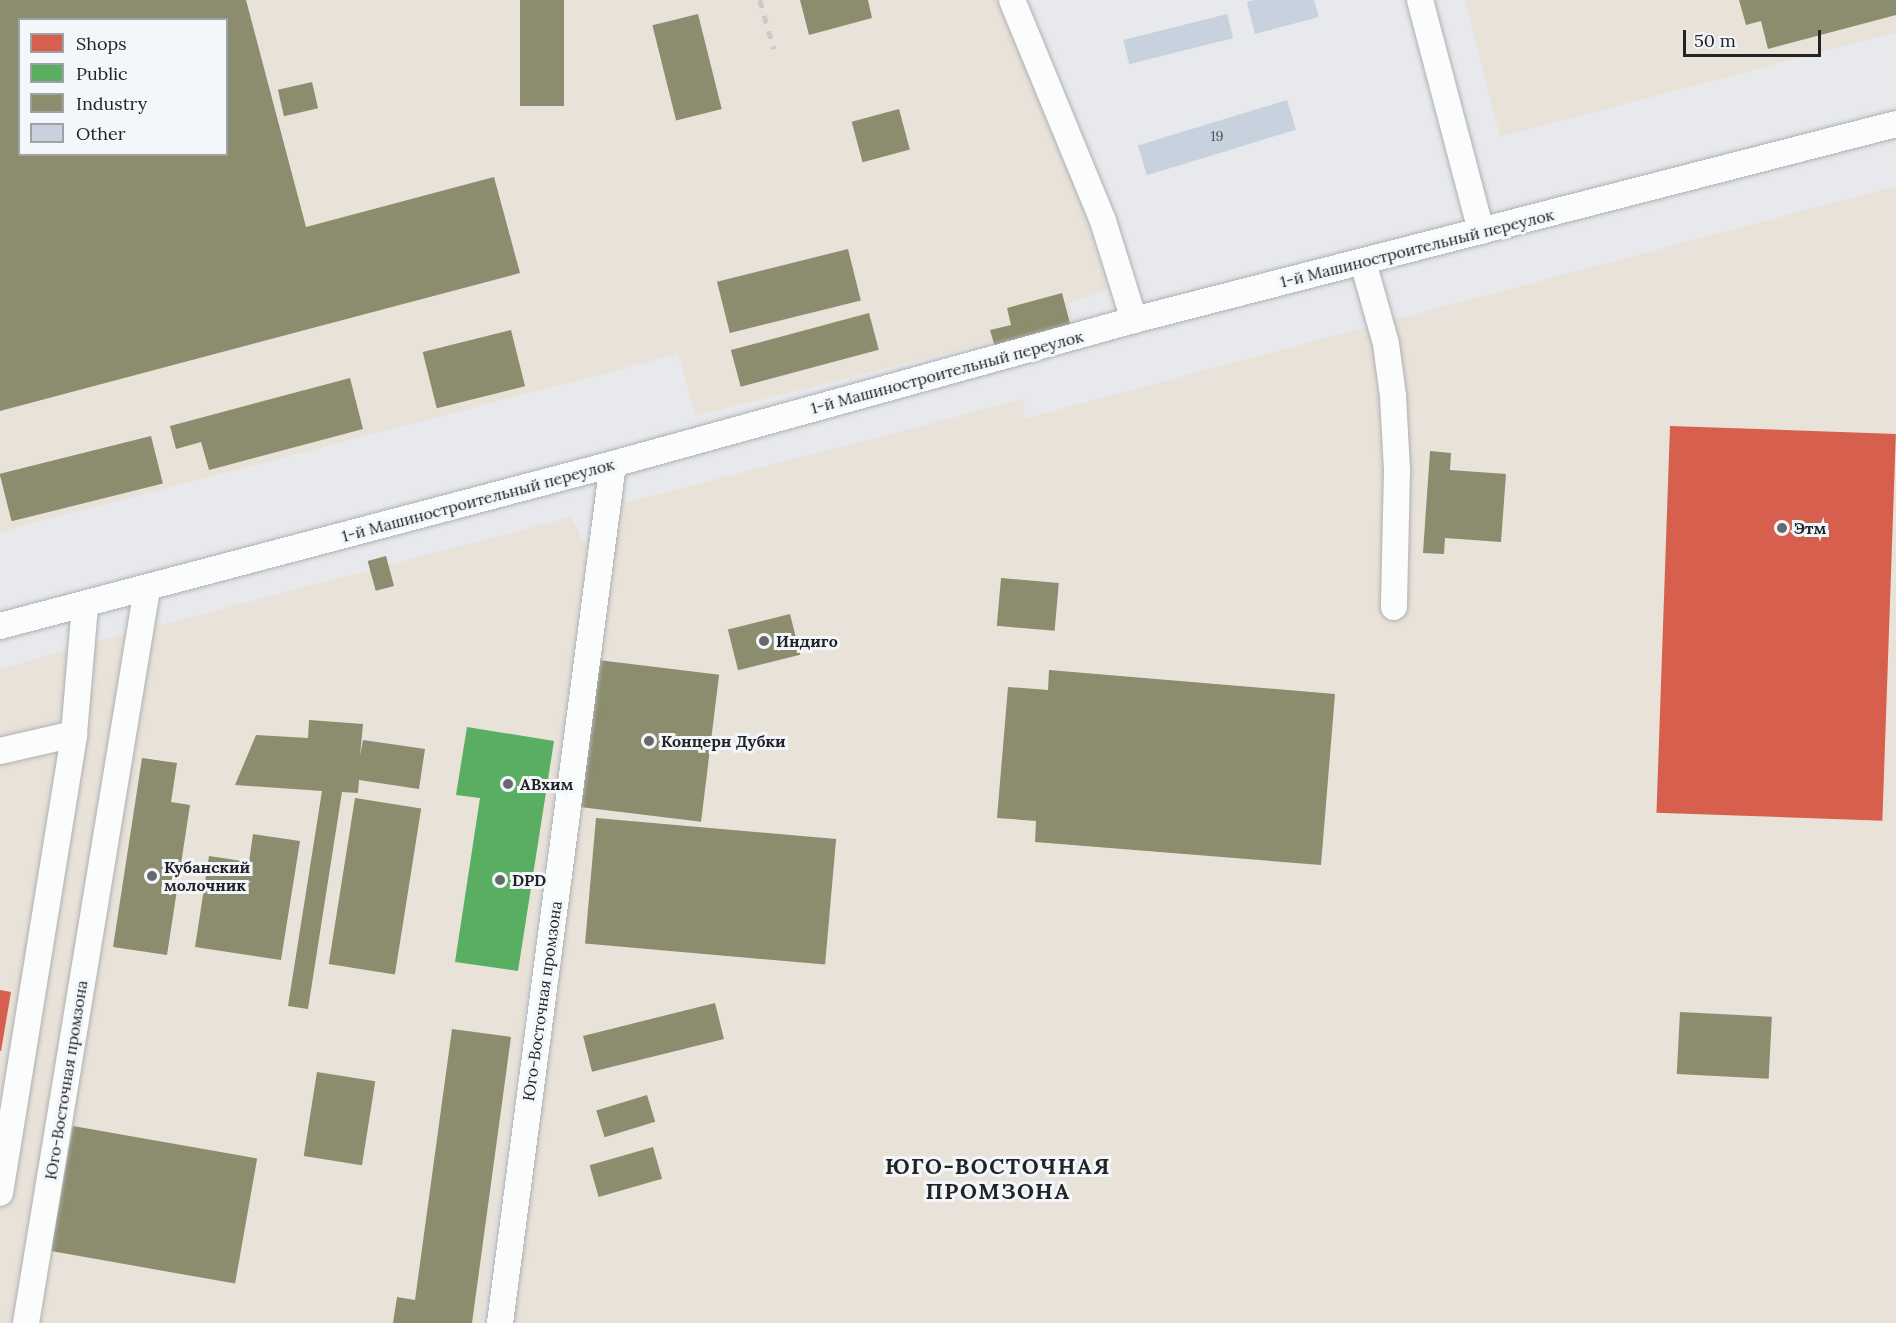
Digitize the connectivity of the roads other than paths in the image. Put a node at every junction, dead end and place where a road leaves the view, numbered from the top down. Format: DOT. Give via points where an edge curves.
graph roads {
  1 [pos="1012,0"];
  2 [pos="1420,0"];
  3 [pos="1896,124"];
  4 [pos="1481,231"];
  5 [pos="1363,262"];
  6 [pos="1134,320"];
  7 [pos="613,465"];
  8 [pos="147,589"];
  9 [pos="86,605"];
  10 [pos="1394,607"];
  11 [pos="0,626"];
  12 [pos="74,734"];
  13 [pos="0,751"];
  14 [pos="0,1193"];
  15 [pos="26,1323"];
  16 [pos="500,1323"];
  1 -- 6 [label="street" via="1103,221"];
  2 -- 4 [label="street"];
  3 -- 4 [label="street, 1-й Машиностроительный переулок"];
  4 -- 5 [label="street, 1-й Машиностроительный переулок"];
  5 -- 6 [label="street, 1-й Машиностроительный переулок"];
  5 -- 10 [label="street" via="1386,344 1393,396 1397,471"];
  6 -- 7 [label="street, 1-й Машиностроительный переулок"];
  7 -- 8 [label="street, 1-й Машиностроительный переулок"];
  7 -- 16 [label="street, Юго-Восточная промзона"];
  8 -- 9 [label="street, 1-й Машиностроительный переулок"];
  8 -- 15 [label="street, Юго-Восточная промзона"];
  9 -- 11 [label="street, 1-й Машиностроительный переулок"];
  9 -- 12 [label="street"];
  12 -- 13 [label="street"];
  12 -- 14 [label="street"];
}
